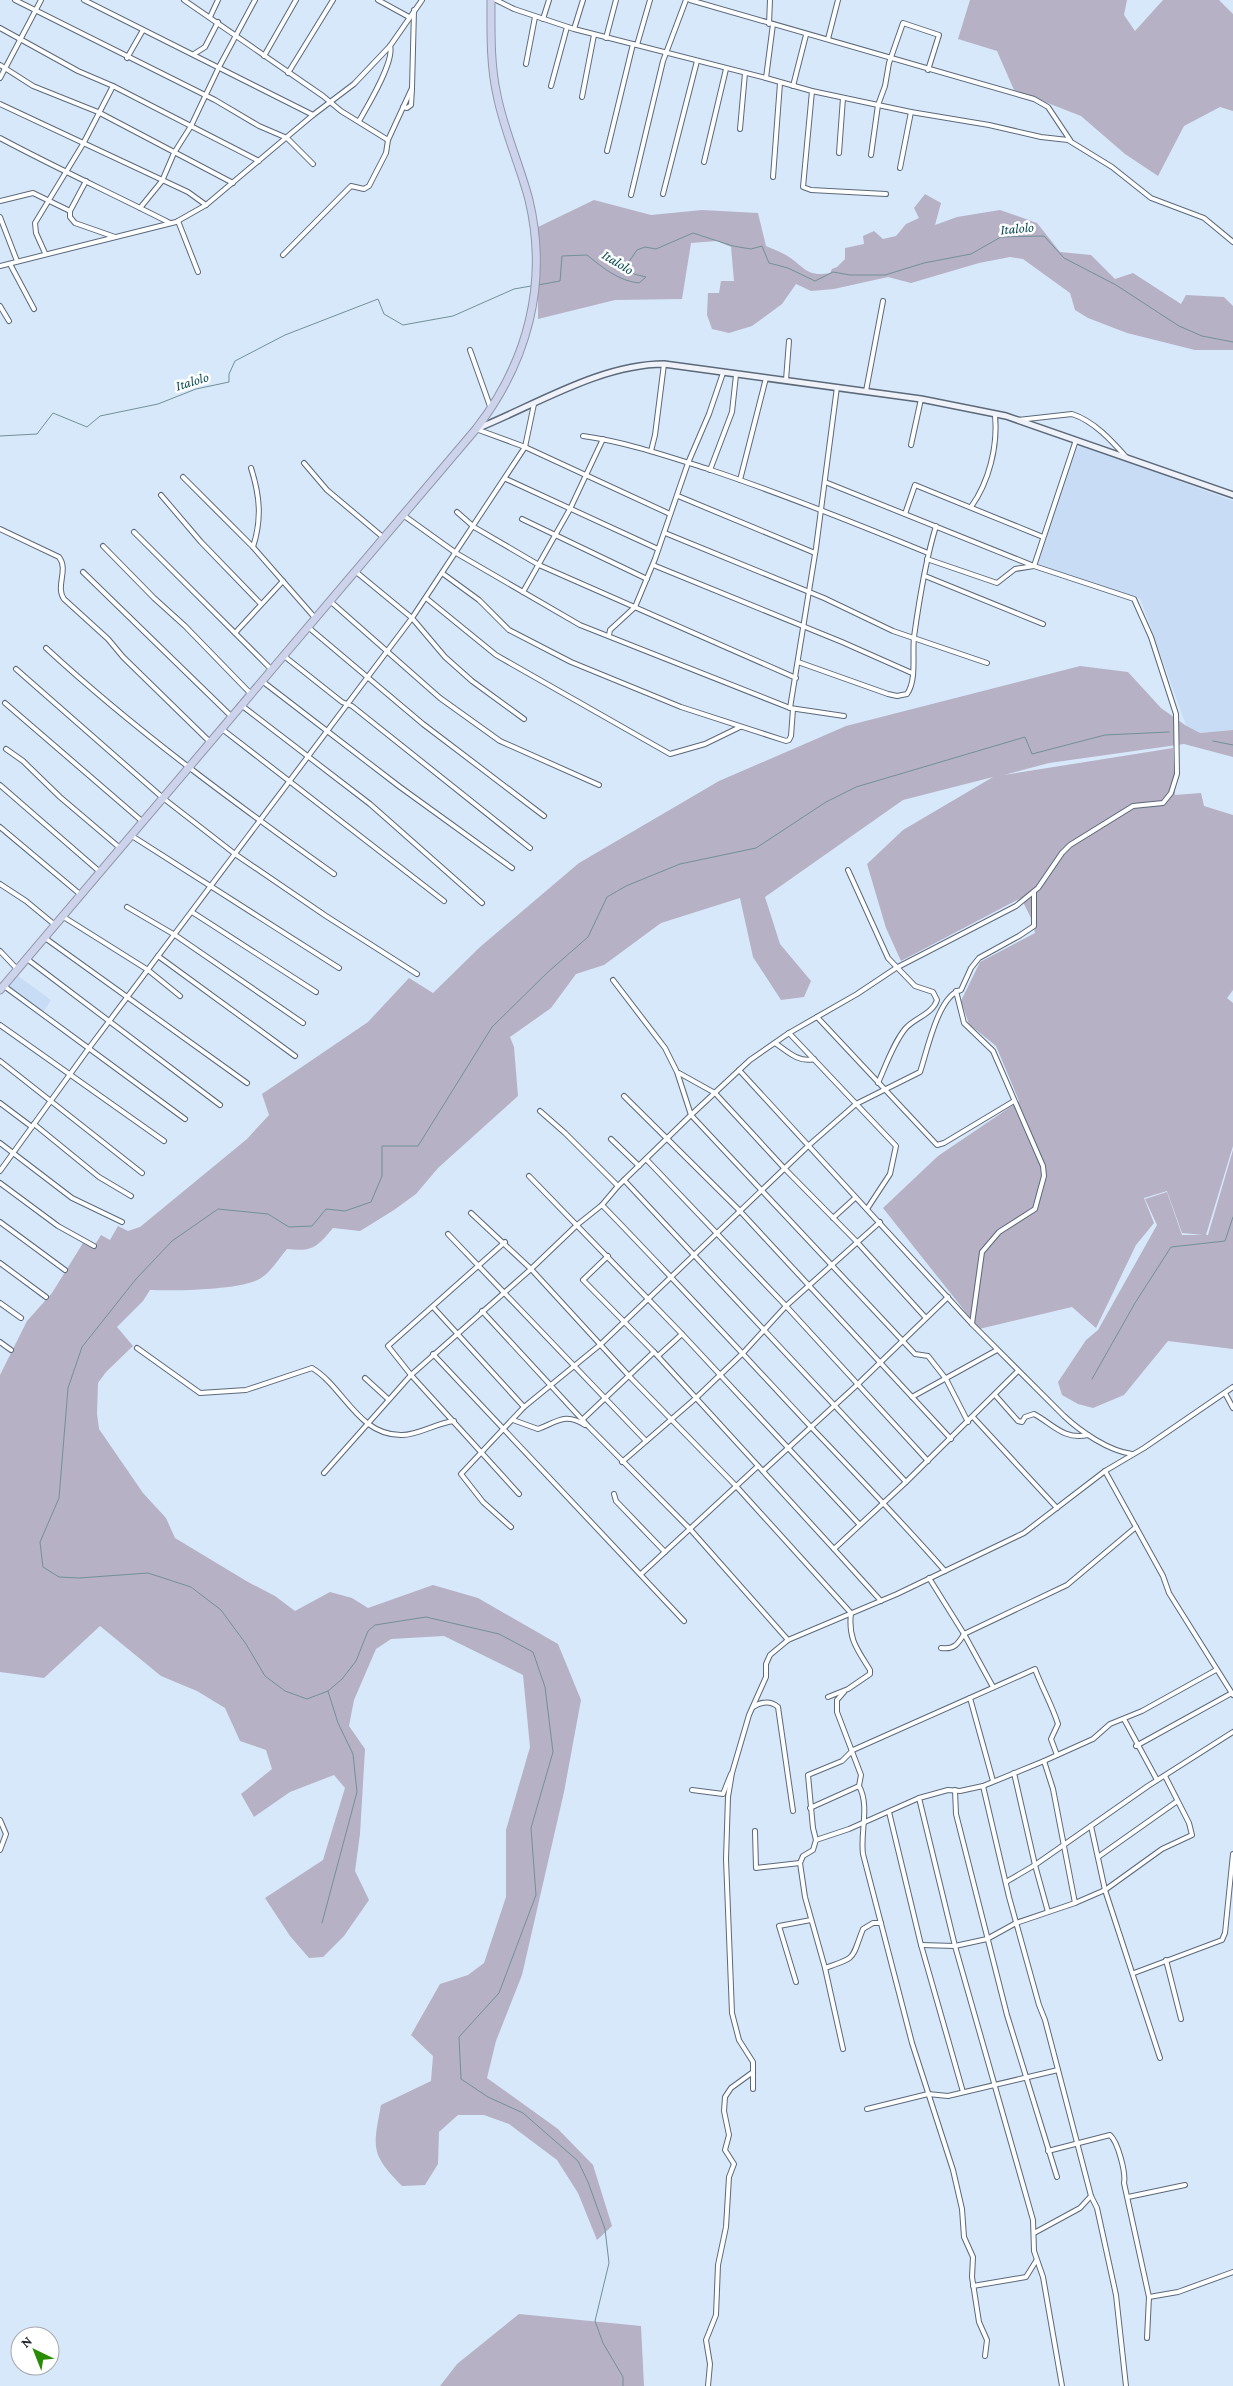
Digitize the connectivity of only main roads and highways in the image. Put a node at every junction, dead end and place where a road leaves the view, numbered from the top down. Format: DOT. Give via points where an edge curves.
graph roads {
  1 [pos="491,0"];
  2 [pos="2,988"];
  1 -- 2 [label="highway" via="495,85 529,203 534,237 534,289 527,334 518,359 491,409 476,429"];
}
